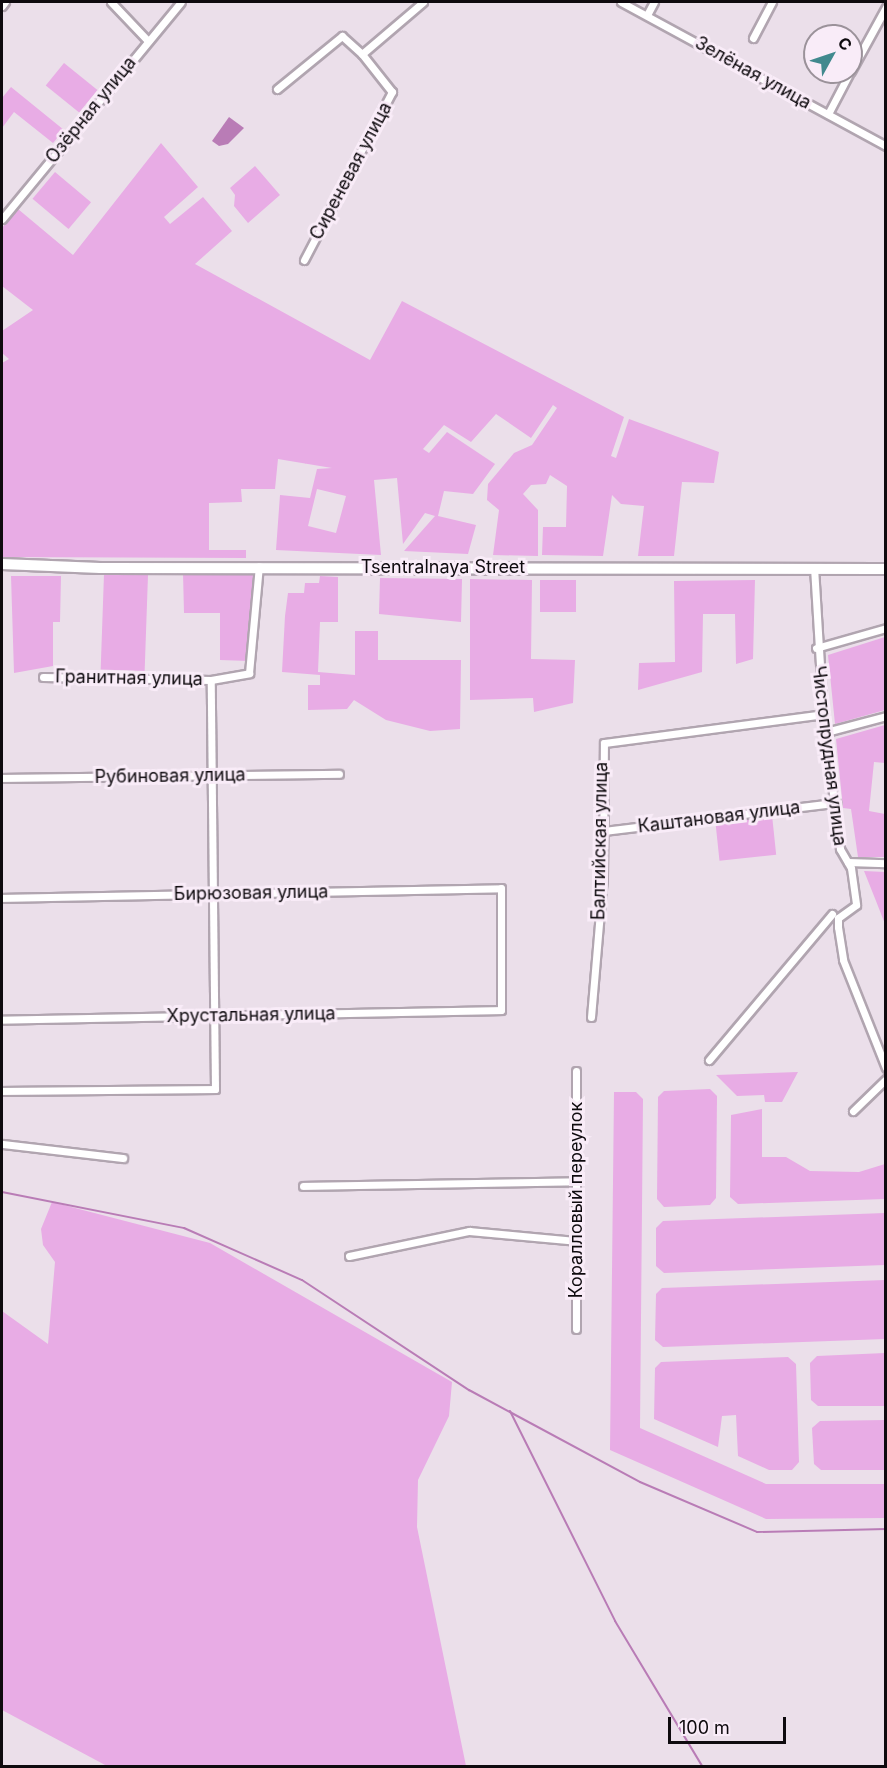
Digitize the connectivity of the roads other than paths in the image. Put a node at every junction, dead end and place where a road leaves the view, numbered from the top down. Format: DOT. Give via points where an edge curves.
graph roads {
  1 [pos="5,2"];
  2 [pos="111,2"];
  3 [pos="181,2"];
  4 [pos="423,2"];
  5 [pos="621,2"];
  6 [pos="654,2"];
  7 [pos="772,2"];
  8 [pos="2,6"];
  9 [pos="885,7"];
  10 [pos="647,15"];
  11 [pos="753,38"];
  12 [pos="148,41"];
  13 [pos="863,48"];
  14 [pos="362,54"];
  15 [pos="844,84"];
  16 [pos="277,89"];
  17 [pos="828,114"];
  18 [pos="885,146"];
  19 [pos="2,219"];
  20 [pos="304,260"];
  21 [pos="2,564"];
  22 [pos="260,566"];
  23 [pos="814,567"];
  24 [pos="885,569"];
  25 [pos="885,628"];
  26 [pos="816,648"];
  27 [pos="44,678"];
  28 [pos="211,680"];
  29 [pos="823,714"];
  30 [pos="885,716"];
  31 [pos="826,732"];
  32 [pos="339,774"];
  33 [pos="213,775"];
  34 [pos="2,778"];
  35 [pos="836,803"];
  36 [pos="603,831"];
  37 [pos="848,862"];
  38 [pos="885,863"];
  39 [pos="215,894"];
  40 [pos="2,898"];
  41 [pos="832,914"];
  42 [pos="501,1010"];
  43 [pos="215,1016"];
  44 [pos="591,1017"];
  45 [pos="2,1020"];
  46 [pos="709,1060"];
  47 [pos="885,1068"];
  48 [pos="576,1071"];
  49 [pos="885,1078"];
  50 [pos="2,1091"];
  51 [pos="853,1111"];
  52 [pos="2,1144"];
  53 [pos="123,1158"];
  54 [pos="576,1181"];
  55 [pos="303,1186"];
  56 [pos="576,1241"];
  57 [pos="349,1256"];
  58 [pos="576,1329"];
  1 -- 8 [label="street"];
  2 -- 12 [label="street"];
  3 -- 12 [label="street, Озёрная улица"];
  4 -- 14 [label="street"];
  5 -- 10 [label="street, Зелёная улица"];
  6 -- 10 [label="street"];
  7 -- 11 [label="street"];
  9 -- 13 [label="street"];
  10 -- 17 [label="street, Зелёная улица"];
  12 -- 19 [label="street, Озёрная улица"];
  14 -- 16 [label="street" via="342,36"];
  14 -- 20 [label="street, Сиреневая улица" via="392,92"];
  15 -- 17 [label="street"];
  17 -- 18 [label="street, Зелёная улица"];
  21 -- 22 [label="main road, Tsentralnaya Street" via="100,568"];
  22 -- 23 [label="main road, Tsentralnaya Street"];
  22 -- 28 [label="street, Гранитная улица" via="252,667 244,675"];
  23 -- 24 [label="main road, Tsentralnaya Street"];
  23 -- 26 [label="street, Чистопрудная улица"];
  25 -- 26 [label="street"];
  26 -- 29 [label="street, Чистопрудная улица"];
  27 -- 28 [label="street, Гранитная улица"];
  28 -- 33 [label="street"];
  29 -- 31 [label="street, Чистопрудная улица"];
  29 -- 36 [label="street, Балтийская улица" via="604,743"];
  30 -- 31 [label="street"];
  31 -- 35 [label="street, Чистопрудная улица"];
  32 -- 33 [label="street, Рубиновая улица"];
  33 -- 34 [label="street, Рубиновая улица"];
  33 -- 39 [label="street"];
  35 -- 36 [label="street, Каштановая улица"];
  35 -- 37 [label="street, Чистопрудная улица" via="841,854"];
  36 -- 44 [label="street, Балтийская улица"];
  37 -- 38 [label="street"];
  37 -- 47 [label="street, Чистопрудная улица" via="856,905 838,918 843,960"];
  39 -- 40 [label="street, Бирюзовая улица"];
  39 -- 42 [label="street, Бирюзовая улица" via="501,888"];
  39 -- 43 [label="street"];
  41 -- 46 [label="street"];
  42 -- 43 [label="street, Хрустальная улица"];
  43 -- 45 [label="street, Хрустальная улица"];
  43 -- 50 [label="street" via="216,1089"];
  48 -- 54 [label="street, Коралловый переулок"];
  49 -- 51 [label="street"];
  52 -- 53 [label="street"];
  54 -- 55 [label="street"];
  54 -- 56 [label="street, Коралловый переулок"];
  56 -- 57 [label="street" via="469,1231"];
  56 -- 58 [label="street, Коралловый переулок"];
}
